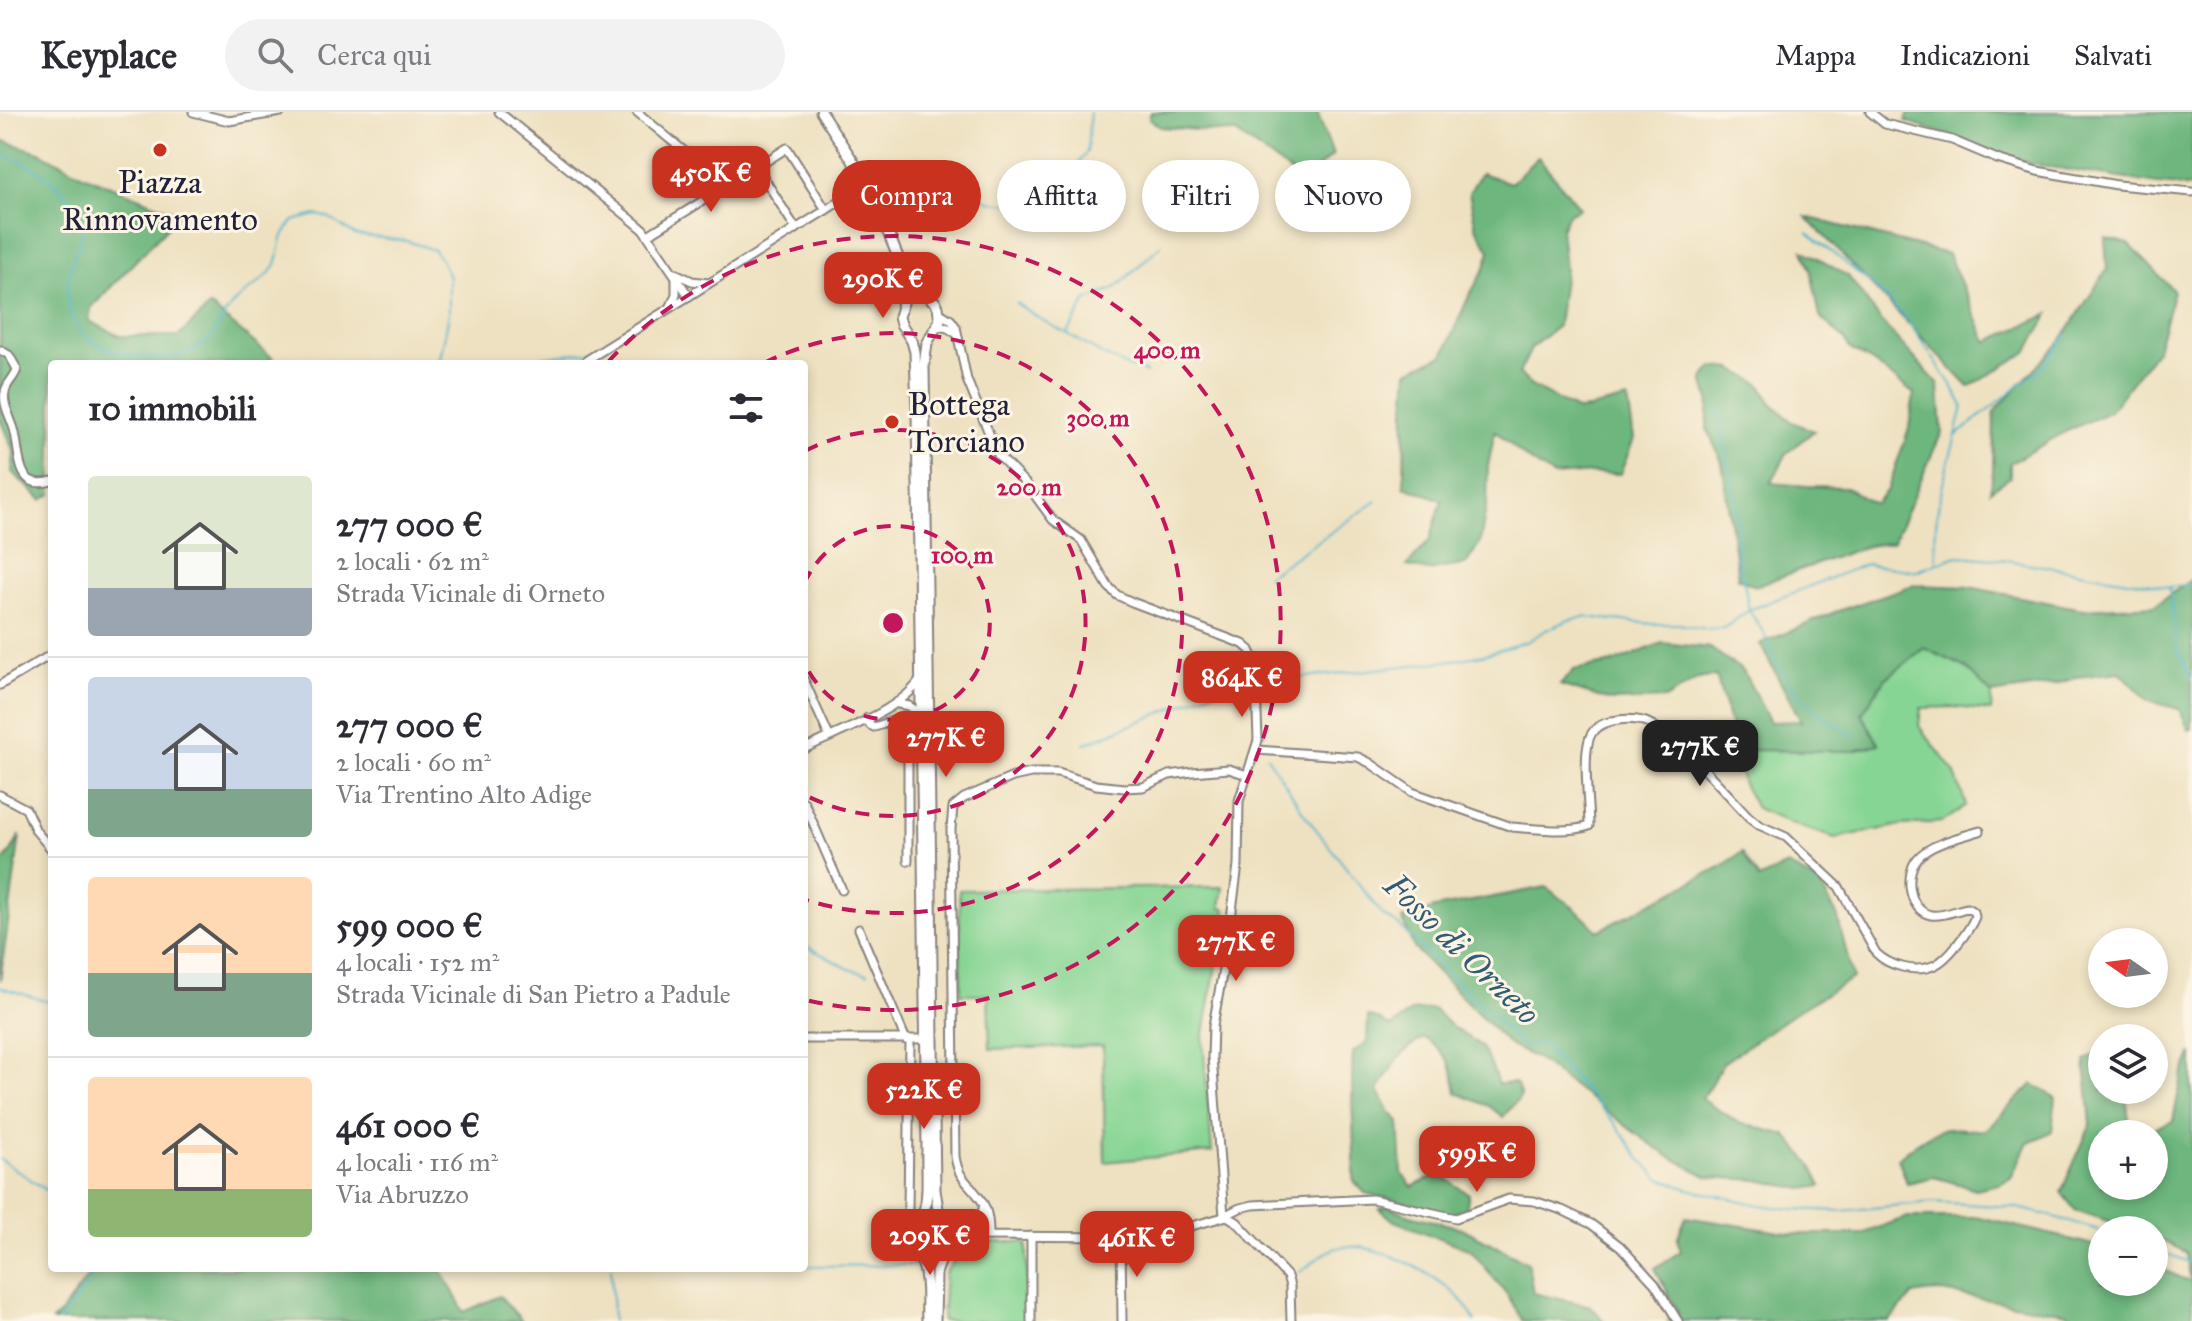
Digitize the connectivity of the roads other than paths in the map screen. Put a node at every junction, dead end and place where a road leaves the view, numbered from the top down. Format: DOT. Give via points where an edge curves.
graph roads {
  1 [pos="193,112"];
  2 [pos="281,112"];
  3 [pos="499,112"];
  4 [pos="637,112"];
  5 [pos="821,112"];
  6 [pos="1870,112"];
  7 [pos="854,160"];
  8 [pos="757,167"];
  9 [pos="726,186"];
  10 [pos="2192,192"];
  11 [pos="832,206"];
  12 [pos="826,210"];
  13 [pos="796,229"];
  14 [pos="888,232"];
  15 [pos="648,235"];
  16 [pos="902,269"];
  17 [pos="673,272"];
  18 [pos="710,283"];
  19 [pos="689,296"];
  20 [pos="925,296"];
  21 [pos="904,303"];
  22 [pos="670,308"];
  23 [pos="940,313"];
  24 [pos="935,329"];
  25 [pos="907,332"];
  26 [pos="957,334"];
  27 [pos="0,350"];
  28 [pos="587,360"];
  29 [pos="48,482"];
  30 [pos="48,656"];
  31 [pos="920,680"];
  32 [pos="0,685"];
  33 [pos="808,689"];
  34 [pos="895,704"];
  35 [pos="921,714"];
  36 [pos="867,718"];
  37 [pos="829,736"];
  38 [pos="808,747"];
  39 [pos="1257,750"];
  40 [pos="1247,775"];
  41 [pos="0,795"];
  42 [pos="808,811"];
  43 [pos="1980,831"];
  44 [pos="48,845"];
  45 [pos="908,861"];
  46 [pos="842,890"];
  47 [pos="859,929"];
  48 [pos="808,1039"];
  49 [pos="926,1039"];
  50 [pos="908,1040"];
  51 [pos="1224,1216"];
  52 [pos="940,1221"];
  53 [pos="984,1221"];
  54 [pos="921,1222"];
  55 [pos="912,1230"];
  56 [pos="949,1230"];
  57 [pos="970,1236"];
  58 [pos="986,1236"];
  59 [pos="1004,1236"];
  60 [pos="1031,1236"];
  61 [pos="1121,1238"];
  62 [pos="945,1253"];
  63 [pos="918,1257"];
  64 [pos="927,1321"];
  65 [pos="935,1321"];
  66 [pos="1031,1321"];
  67 [pos="1122,1321"];
  68 [pos="1291,1321"];
  69 [pos="1678,1321"];
  1 -- 2 [label="street" via="229,121"];
  3 -- 15 [label="street"];
  4 -- 9 [label="street"];
  5 -- 7 [label="main road"];
  6 -- 10 [label="street" via="1885,124 1952,140 2037,171"];
  8 -- 9 [label="street"];
  8 -- 12 [label="street" via="787,148"];
  8 -- 13 [label="street"];
  9 -- 15 [label="street"];
  11 -- 12 [label="street"];
  12 -- 13 [label="street"];
  13 -- 18 [label="street"];
  14 -- 16 [label="main road"];
  15 -- 17 [label="street"];
  16 -- 20 [label="main road"];
  16 -- 21 [label="main road"];
  17 -- 18 [label="street"];
  17 -- 19 [label="street"];
  17 -- 22 [label="street" via="677,286"];
  18 -- 19 [label="street"];
  19 -- 22 [label="street"];
  20 -- 21 [label="main road"];
  20 -- 23 [label="main road"];
  21 -- 25 [label="main road" via="899,317"];
  22 -- 28 [label="street"];
  23 -- 24 [label="main road"];
  23 -- 26 [label="street" via="954,323"];
  24 -- 25 [label="main road" via="919,337"];
  24 -- 26 [label="street"];
  24 -- 52 [label="main road" via="924,366 935,1190"];
  25 -- 31 [label="main road" via="915,352"];
  26 -- 39 [label="street" via="967,382 998,455 1053,520 1081,540 1109,588 1129,601 1247,646 1256,673"];
  27 -- 29 [label="street" via="17,369 5,402 22,471 35,482"];
  30 -- 32 [label="street"];
  31 -- 34 [label="street"];
  31 -- 35 [label="main road"];
  33 -- 37 [label="street"];
  34 -- 35 [label="street"];
  34 -- 36 [label="street"];
  35 -- 49 [label="main road"];
  36 -- 37 [label="street"];
  36 -- 45 [label="street" via="874,727 898,721 908,731"];
  37 -- 38 [label="street"];
  39 -- 40 [label="street"];
  39 -- 43 [label="street" via="1358,757 1412,792 1512,827 1578,829 1589,826 1592,733 1603,723 1645,722 1691,757 1749,817 1798,848 1839,887 1876,953 1905,967 1938,964 1975,917 1967,908 1924,913 1912,897 1914,865 1923,853"];
  40 -- 51 [label="street" via="1238,807 1238,865 1213,1026"];
  40 -- 53 [label="street" via="1229,769 1192,772 1121,788 1058,773 1031,773 954,805 955,1156 961,1177 980,1198"];
  41 -- 44 [label="street" via="26,809"];
  42 -- 46 [label="street"];
  47 -- 50 [label="street"];
  48 -- 50 [label="street"];
  49 -- 50 [label="street"];
  49 -- 54 [label="main road" via="926,1191"];
  50 -- 55 [label="street"];
  51 -- 61 [label="street"];
  51 -- 68 [label="street" via="1237,1222 1288,1278"];
  51 -- 69 [label="street" via="1253,1205 1372,1199 1456,1218 1509,1199 1534,1201 1591,1224 1620,1246 1655,1284"];
  52 -- 54 [label="main road"];
  52 -- 56 [label="main road"];
  53 -- 57 [label="street"];
  53 -- 58 [label="street"];
  53 -- 59 [label="street"];
  54 -- 55 [label="main road"];
  55 -- 63 [label="main road" via="910,1244"];
  56 -- 57 [label="street"];
  56 -- 62 [label="main road"];
  57 -- 58 [label="street"];
  57 -- 62 [label="street"];
  58 -- 59 [label="street"];
  59 -- 60 [label="street"];
  60 -- 61 [label="street"];
  60 -- 66 [label="street"];
  61 -- 67 [label="street"];
  62 -- 63 [label="main road" via="933,1260"];
  62 -- 65 [label="main road" via="935,1279"];
  63 -- 64 [label="main road" via="925,1276"];
}
